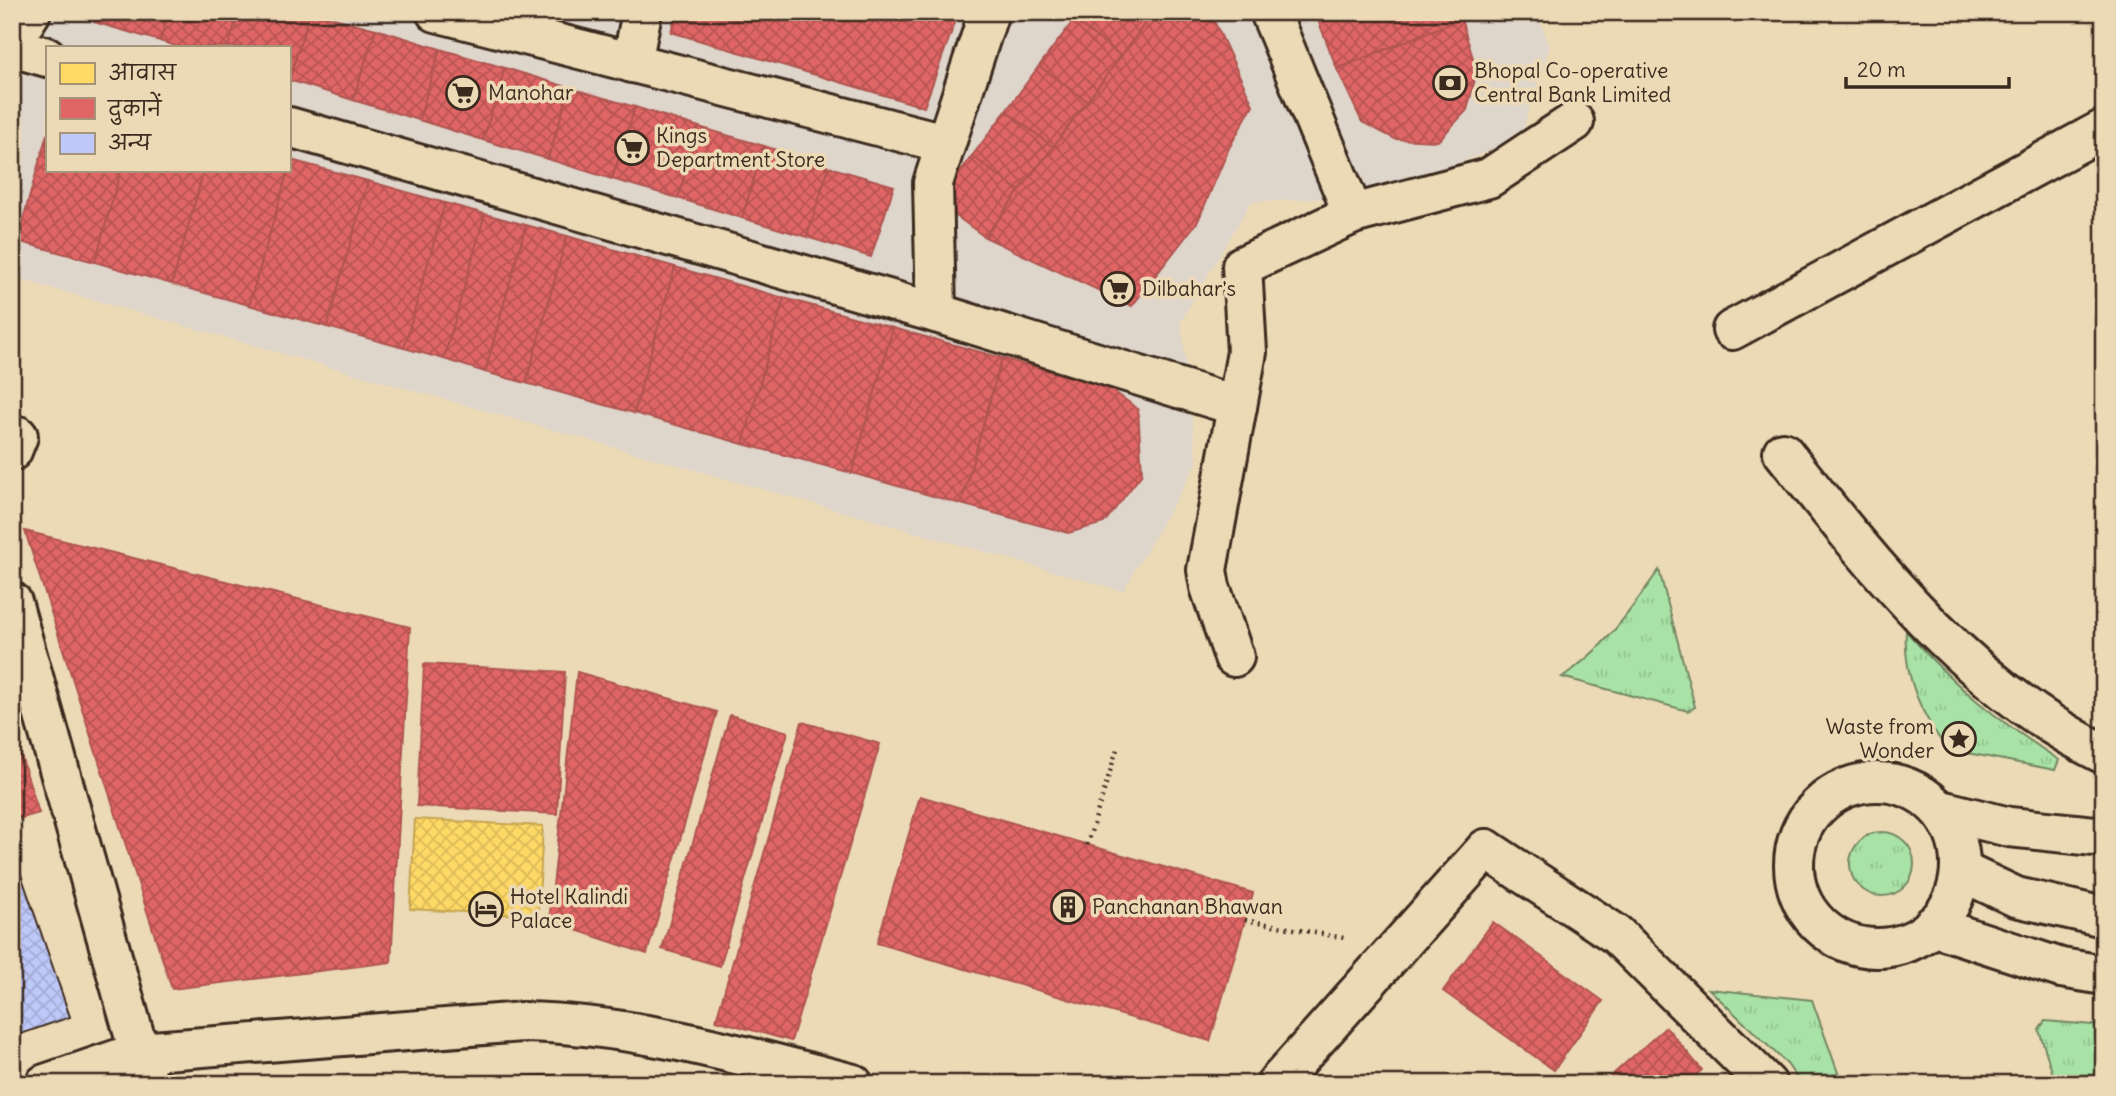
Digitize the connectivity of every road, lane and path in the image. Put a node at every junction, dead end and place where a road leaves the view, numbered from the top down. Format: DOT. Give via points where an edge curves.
graph roads {
  1 [pos="32,12"];
  2 [pos="436,12"];
  3 [pos="642,12"];
  4 [pos="989,12"];
  5 [pos="1270,12"];
  6 [pos="514,22"];
  7 [pos="12,41"];
  8 [pos="12,47"];
  9 [pos="46,57"];
  10 [pos="632,63"];
  11 [pos="1574,122"];
  12 [pos="290,127"];
  13 [pos="2104,129"];
  14 [pos="944,143"];
  15 [pos="1353,214"];
  16 [pos="12,227"];
  17 [pos="21,229"];
  18 [pos="936,313"];
  19 [pos="1732,330"];
  20 [pos="1237,406"];
  21 [pos="1783,452"];
  22 [pos="12,602"];
  23 [pos="1234,657"];
  24 [pos="1118,746"];
  25 [pos="2104,754"];
  26 [pos="1941,810"];
  27 [pos="2104,837"];
  28 [pos="1087,845"];
  29 [pos="1961,871"];
  30 [pos="2104,917"];
  31 [pos="1245,920"];
  32 [pos="1932,926"];
  33 [pos="1345,939"];
  34 [pos="2104,975"];
  35 [pos="143,1068"];
  36 [pos="45,1084"];
  37 [pos="853,1084"];
  38 [pos="1276,1084"];
  39 [pos="1767,1084"];
  1 -- 7 [label="street"];
  2 -- 6 [label="street"];
  3 -- 10 [label="street"];
  4 -- 14 [label="street"];
  5 -- 15 [label="street"];
  6 -- 10 [label="street"];
  8 -- 9 [label="street"];
  10 -- 14 [label="street"];
  11 -- 15 [label="street" via="1489,178"];
  12 -- 18 [label="street"];
  13 -- 19 [label="street"];
  14 -- 18 [label="street" via="933,183"];
  15 -- 20 [label="street" via="1242,266 1247,352"];
  16 -- 17 [label="path"];
  18 -- 20 [label="street"];
  20 -- 23 [label="street" via="1207,570"];
  21 -- 25 [label="street" via="1853,540 1938,634 1999,688"];
  22 -- 35 [label="street"];
  24 -- 28 [label="path"];
  26 -- 27 [label="street" via="2009,827"];
  26 -- 29 [label="street" via="1957,838"];
  26 -- 32 [label="street" via="1915,789 1884,781 1850,785 1805,823 1794,859 1797,892 1814,920 1840,940 1871,949 1904,944"];
  29 -- 30 [label="street" via="2016,897"];
  29 -- 32 [label="street" via="1952,902"];
  31 -- 33 [label="path"];
  32 -- 34 [label="street" via="2061,968"];
  35 -- 36 [label="street"];
  35 -- 37 [label="street" via="522,1022 572,1023 687,1041"];
  38 -- 39 [label="street" via="1486,849 1617,935"];
}
